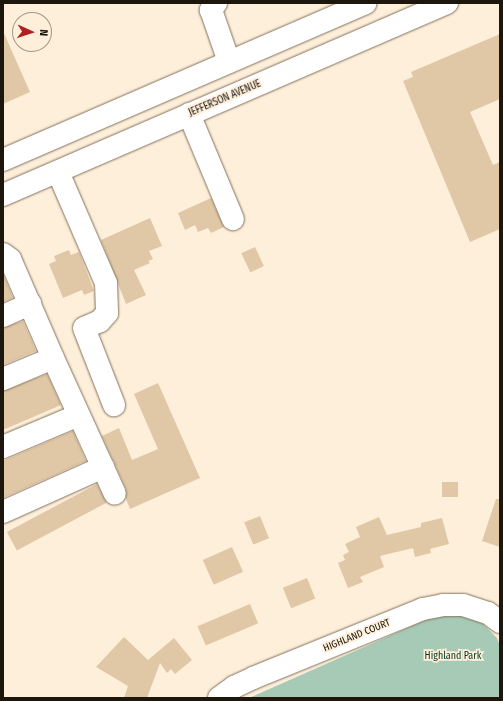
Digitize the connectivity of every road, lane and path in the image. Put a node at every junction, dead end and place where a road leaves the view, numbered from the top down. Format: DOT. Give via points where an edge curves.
graph roads {
  1 [pos="216,3"];
  2 [pos="447,3"];
  3 [pos="357,5"];
  4 [pos="229,62"];
  5 [pos="189,114"];
  6 [pos="45,142"];
  7 [pos="3,160"];
  8 [pos="58,172"];
  9 [pos="3,195"];
  10 [pos="233,219"];
  11 [pos="3,254"];
  12 [pos="30,304"];
  13 [pos="3,316"];
  14 [pos="53,358"];
  15 [pos="3,379"];
  16 [pos="114,405"];
  17 [pos="79,415"];
  18 [pos="3,448"];
  19 [pos="103,467"];
  20 [pos="115,494"];
  21 [pos="3,512"];
  22 [pos="500,622"];
  23 [pos="219,698"];
  1 -- 4 [label="main road" via="211,10"];
  2 -- 5 [label="main road, JEFFERSON AVENUE"];
  3 -- 4 [label="main road"];
  4 -- 6 [label="main road"];
  5 -- 8 [label="main road, JEFFERSON AVENUE"];
  5 -- 10 [label="main road"];
  6 -- 7 [label="main road"];
  6 -- 8 [label="main road"];
  8 -- 9 [label="main road, JEFFERSON AVENUE"];
  8 -- 16 [label="main road" via="106,283 107,313 100,321 84,328"];
  11 -- 12 [label="main road" via="10,259"];
  12 -- 13 [label="main road"];
  12 -- 14 [label="main road"];
  14 -- 15 [label="main road"];
  14 -- 17 [label="main road"];
  17 -- 18 [label="main road"];
  17 -- 19 [label="main road"];
  19 -- 20 [label="main road"];
  19 -- 21 [label="main road"];
  22 -- 23 [label="main road, HIGHLAND COURT" via="488,613 463,605 423,609 253,678"];
}
